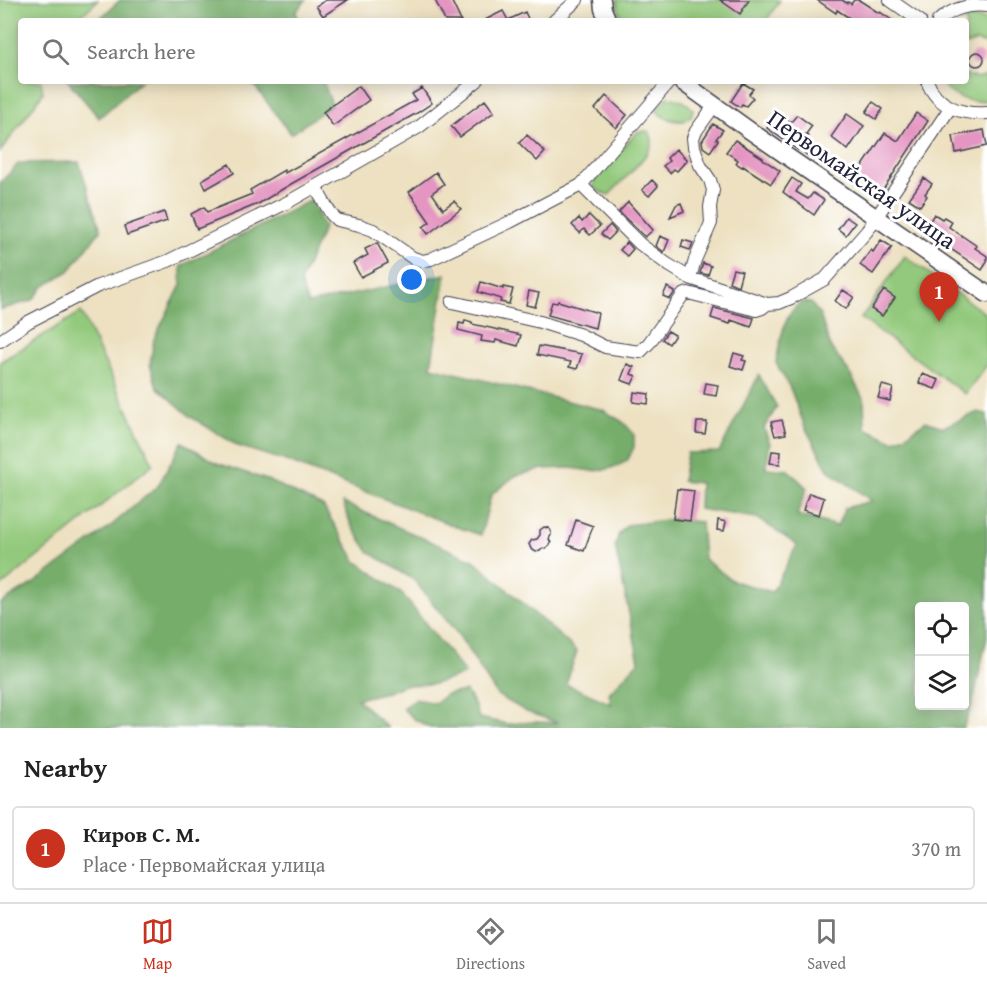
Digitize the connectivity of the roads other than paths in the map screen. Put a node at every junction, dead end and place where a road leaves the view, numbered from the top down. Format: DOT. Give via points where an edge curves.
graph roads {
  1 [pos="577,0"];
  2 [pos="602,0"];
  3 [pos="890,0"];
  4 [pos="987,6"];
  5 [pos="557,18"];
  6 [pos="607,18"];
  7 [pos="916,18"];
  8 [pos="941,18"];
  9 [pos="473,84"];
  10 [pos="667,84"];
  11 [pos="685,84"];
  12 [pos="928,84"];
  13 [pos="714,106"];
  14 [pos="950,108"];
  15 [pos="987,113"];
  16 [pos="580,185"];
  17 [pos="315,187"];
  18 [pos="876,218"];
  19 [pos="690,278"];
  20 [pos="987,294"];
  21 [pos="452,303"];
  22 [pos="766,304"];
  23 [pos="0,341"];
  1 -- 5 [label="street"];
  2 -- 6 [label="main road"];
  3 -- 7 [label="street"];
  4 -- 8 [label="street" via="961,7"];
  9 -- 17 [label="street" via="419,126"];
  10 -- 16 [label="street"];
  11 -- 13 [label="main road, Первомайская улица"];
  12 -- 14 [label="street"];
  13 -- 18 [label="main road, Первомайская улица"];
  13 -- 19 [label="street" via="693,138 700,165 713,190 711,223"];
  14 -- 15 [label="street" via="970,114"];
  14 -- 18 [label="street"];
  16 -- 17 [label="street" via="423,261 412,258 373,230 337,220"];
  16 -- 19 [label="street" via="640,244"];
  17 -- 23 [label="street" via="168,261 98,286"];
  18 -- 20 [label="main road, Первомайская улица"];
  18 -- 22 [label="street" via="825,279 779,303"];
  19 -- 22 [label="street"];
  21 -- 22 [label="street" via="540,322 606,347 640,352 688,293 756,310"];
}
